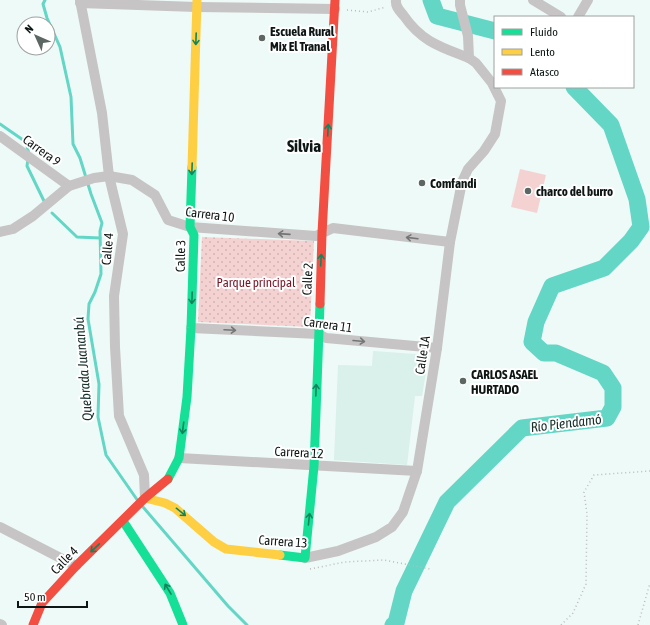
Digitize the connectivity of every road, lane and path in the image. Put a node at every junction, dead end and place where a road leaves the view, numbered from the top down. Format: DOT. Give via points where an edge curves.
graph roads {
  1 [pos="533,0"];
  2 [pos="588,0"];
  3 [pos="80,1"];
  4 [pos="396,2"];
  5 [pos="197,3"];
  6 [pos="460,3"];
  7 [pos="335,4"];
  8 [pos="559,16"];
  9 [pos="579,16"];
  10 [pos="469,58"];
  11 [pos="494,87"];
  12 [pos="494,88"];
  13 [pos="0,136"];
  14 [pos="109,176"];
  15 [pos="69,186"];
  16 [pos="190,227"];
  17 [pos="0,232"];
  18 [pos="322,233"];
  19 [pos="450,242"];
  20 [pos="191,328"];
  21 [pos="318,334"];
  22 [pos="437,348"];
  23 [pos="179,458"];
  24 [pos="314,466"];
  25 [pos="650,471"];
  26 [pos="417,472"];
  27 [pos="144,500"];
  28 [pos="125,519"];
  29 [pos="0,528"];
  30 [pos="305,564"];
  31 [pos="76,566"];
  32 [pos="430,569"];
  33 [pos="650,583"];
  34 [pos="33,625"];
  35 [pos="183,625"];
  36 [pos="561,625"];
  37 [pos="638,625"];
  1 -- 8 [label="street"];
  2 -- 9 [label="street"];
  3 -- 5 [label="street"];
  3 -- 14 [label="street, Calle 4" via="102,113"];
  4 -- 7 [label="path" via="368,12"];
  4 -- 10 [label="street" via="409,24 425,38 436,46"];
  5 -- 7 [label="street"];
  5 -- 16 [label="main road, Calle 3, one-way"];
  6 -- 10 [label="street" via="468,36"];
  18 -- 7 [label="main road, Calle 2, one-way"];
  10 -- 11 [label="street, Calle 1A" via="476,63"];
  12 -- 19 [label="street, Calle 1A" via="501,101 495,134 468,169 462,182"];
  13 -- 15 [label="street, Carrera 9"];
  14 -- 15 [label="street, Carrera 10"];
  14 -- 16 [label="street, Carrera 10" via="132,180 155,195 168,220"];
  14 -- 27 [label="street, Calle 4" via="123,234 114,296 119,416 144,475"];
  15 -- 17 [label="street, Carrera 10" via="33,216 13,229"];
  18 -- 16 [label="street, Carrera 10, one-way" via="316,236"];
  16 -- 20 [label="main road, Calle 3, one-way" via="194,235"];
  19 -- 18 [label="street, Carrera 10, one-way" via="333,228"];
  21 -- 18 [label="main road, Calle 2, one-way"];
  19 -- 22 [label="street, Calle 1A"];
  20 -- 21 [label="street, Carrera 11, one-way"];
  20 -- 23 [label="main road, Calle 3, one-way" via="187,397"];
  21 -- 22 [label="street, Carrera 11, one-way" via="326,338"];
  24 -- 21 [label="main road, Calle 2, one-way"];
  22 -- 26 [label="street, Calle 1A"];
  23 -- 24 [label="street, Carrera 12"];
  23 -- 27 [label="main road, Calle 3" via="168,479"];
  24 -- 26 [label="street, Carrera 12"];
  30 -- 24 [label="main road, Calle 2, one-way"];
  25 -- 36 [label="path" via="594,475 584,492 587,514 586,584 573,613"];
  26 -- 30 [label="street, Carrera 13" via="403,512 387,531 376,538"];
  27 -- 28 [label="main road, Calle 4"];
  27 -- 30 [label="main road, Carrera 13, one-way" via="165,503 175,508 214,542 226,549"];
  28 -- 31 [label="main road, Calle 4, one-way"];
  35 -- 28 [label="main road, one-way" via="170,593"];
  29 -- 31 [label="street"];
  30 -- 32 [label="path" via="312,569 345,562 384,560"];
  31 -- 34 [label="main road, Calle 4" via="42,603"];
  33 -- 37 [label="path"];
}
